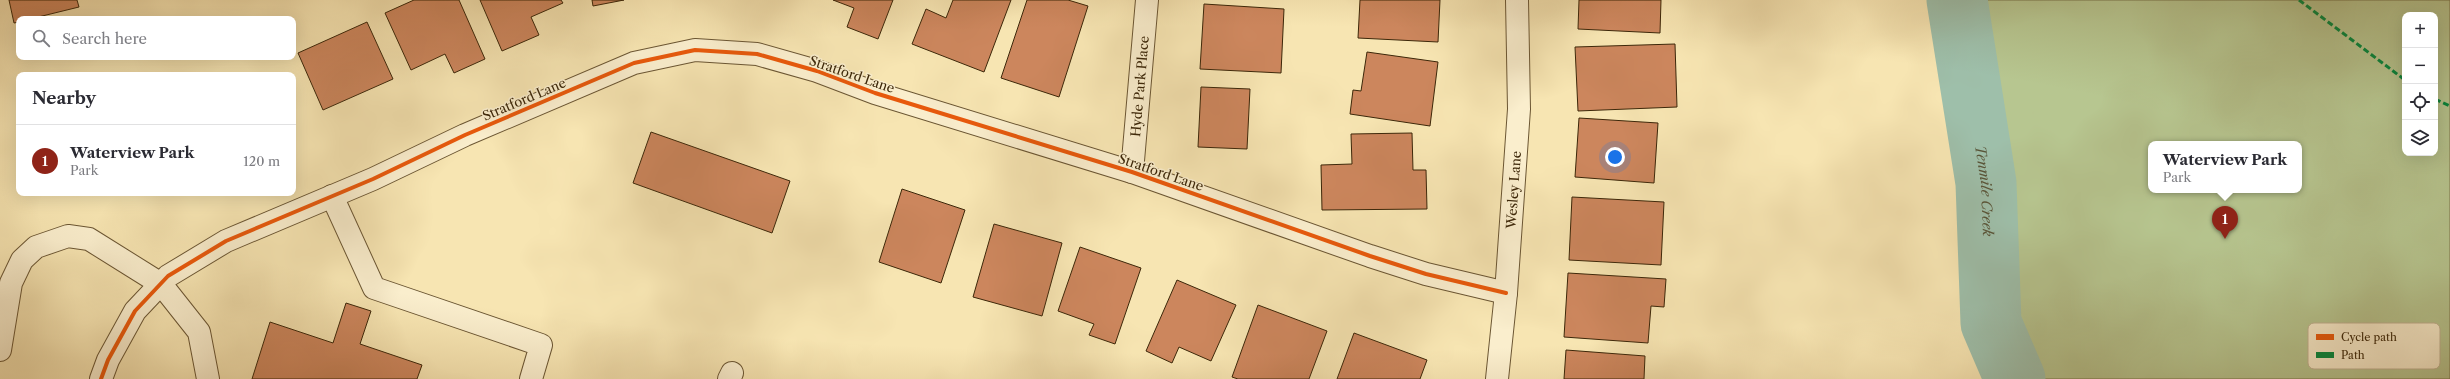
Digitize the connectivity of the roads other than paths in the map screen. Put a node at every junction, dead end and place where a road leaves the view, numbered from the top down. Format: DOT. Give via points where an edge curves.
graph roads {
  1 [pos="1147,0"];
  2 [pos="1517,0"];
  3 [pos="1132,172"];
  4 [pos="332,196"];
  5 [pos="161,284"];
  6 [pos="1506,293"];
  7 [pos="0,350"];
  8 [pos="101,379"];
  9 [pos="208,379"];
  10 [pos="532,379"];
  11 [pos="1497,379"];
  1 -- 3 [label="street, Hyde Park Place"];
  2 -- 6 [label="street, Wesley Lane" via="1519,109"];
  3 -- 4 [label="street, Stratford Lane" via="876,93 809,68 757,54 695,50 634,63 465,135"];
  3 -- 6 [label="street, Stratford Lane" via="1370,256 1426,274"];
  4 -- 5 [label="street, Stratford Lane" via="226,241 168,276"];
  4 -- 10 [label="street" via="374,288 541,345"];
  5 -- 7 [label="street" via="89,239 68,236 36,247 22,260 11,283"];
  5 -- 8 [label="street, Stratford Lane" via="135,311 108,360"];
  5 -- 9 [label="street" via="199,332"];
  6 -- 11 [label="street, Wesley Lane"];
}
